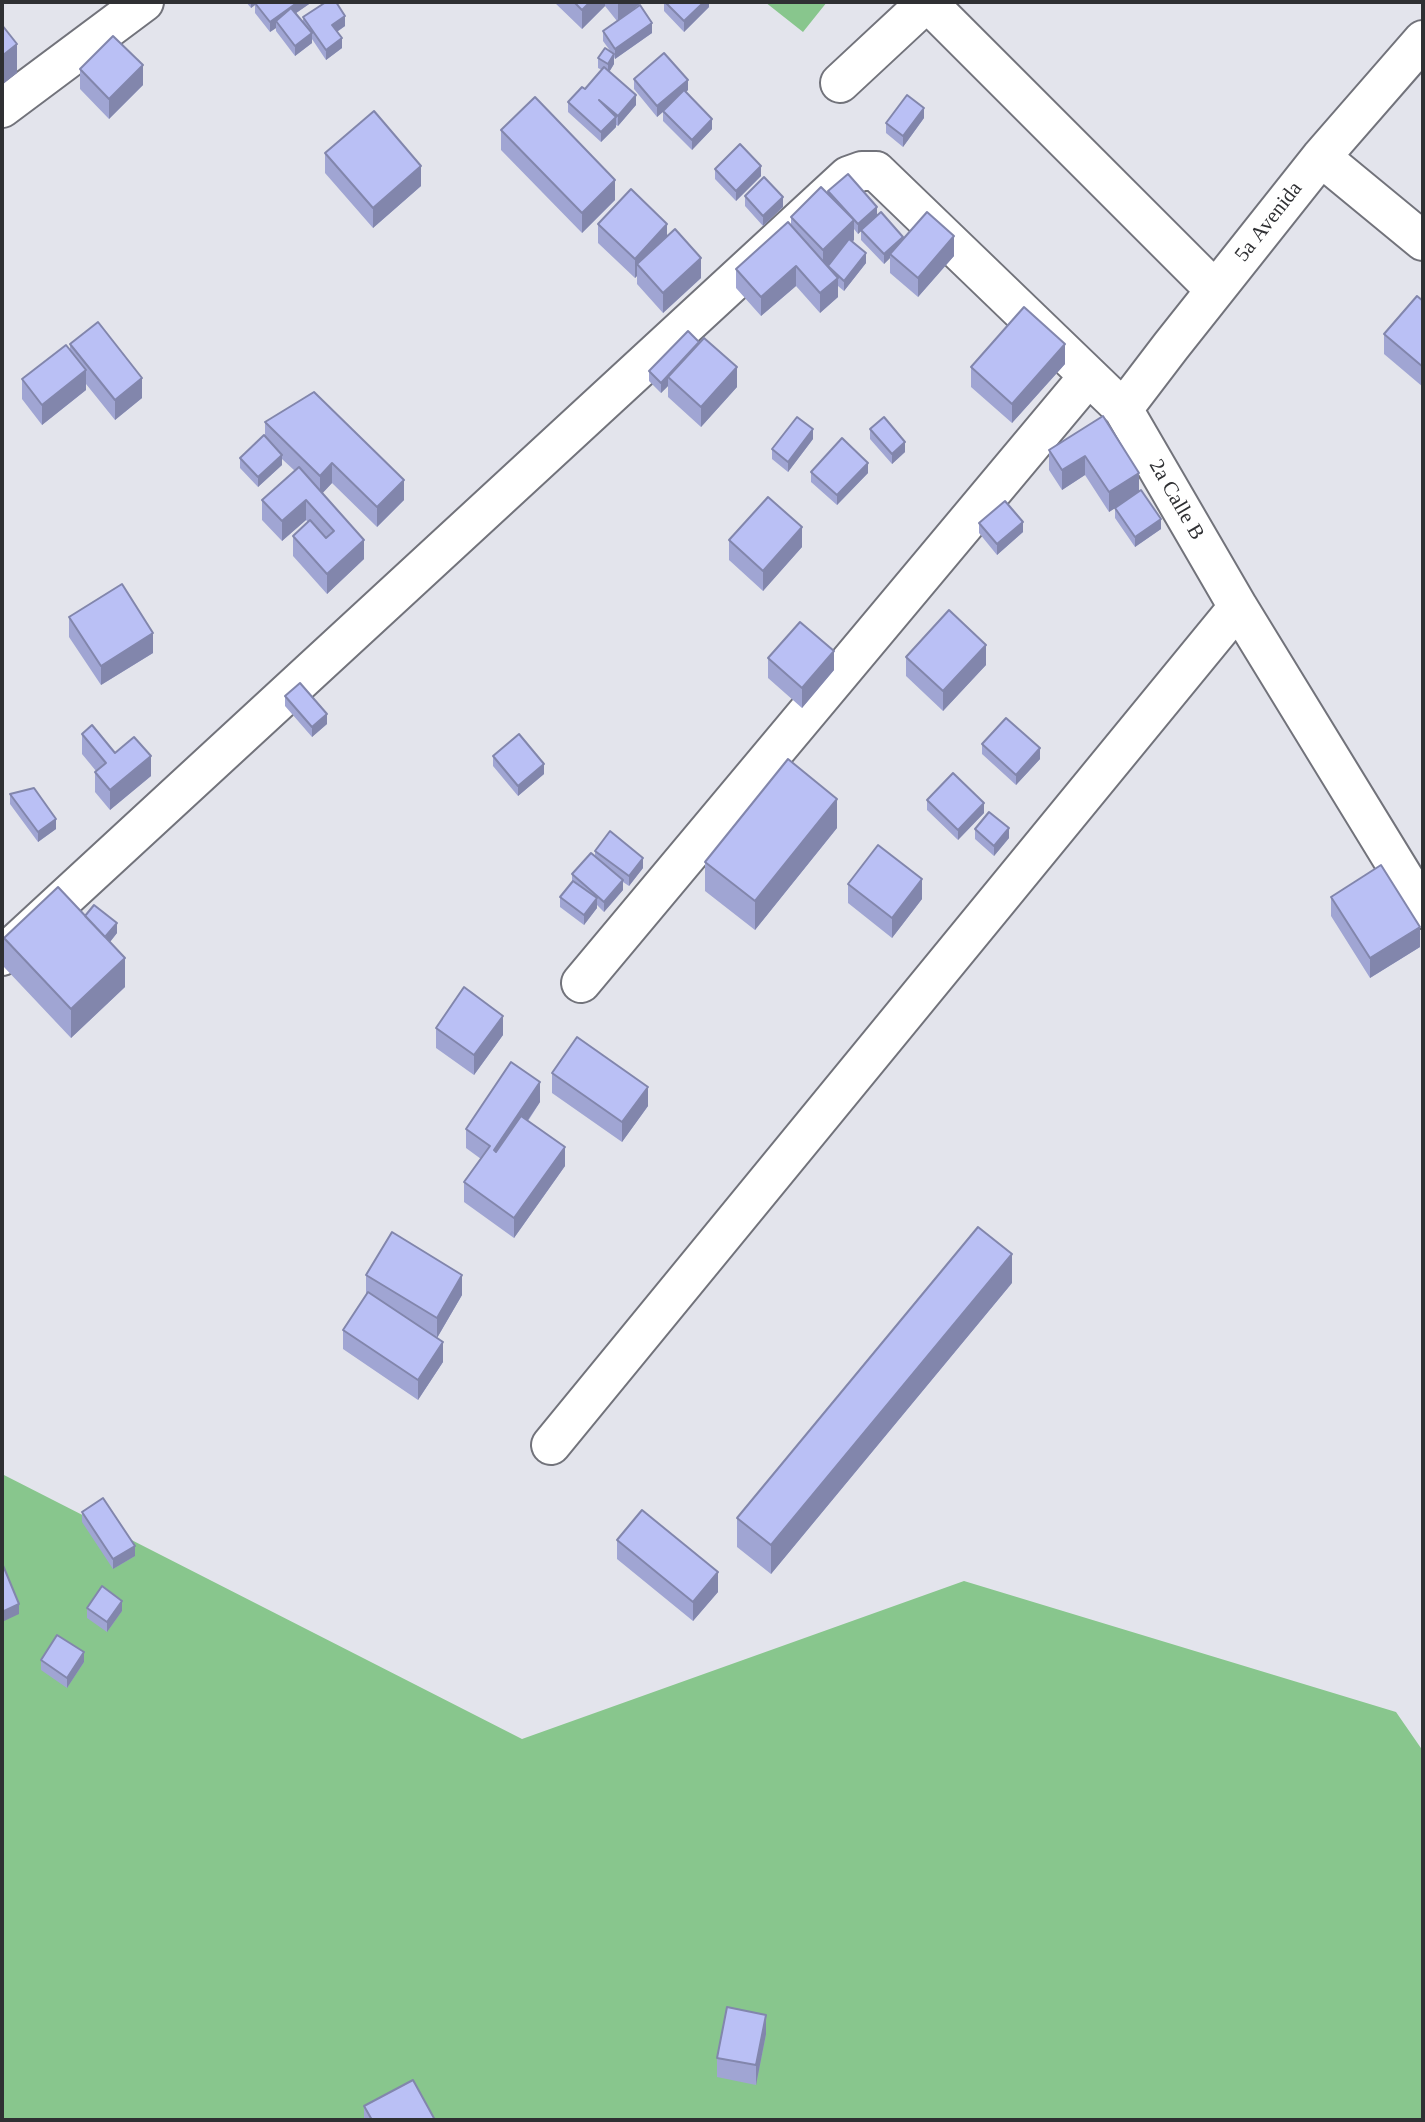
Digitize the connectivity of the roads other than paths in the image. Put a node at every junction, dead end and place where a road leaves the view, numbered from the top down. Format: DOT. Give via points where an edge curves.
graph roads {
  1 [pos="144,2"];
  2 [pos="927,2"];
  3 [pos="1420,51"];
  4 [pos="840,83"];
  5 [pos="2,108"];
  6 [pos="1321,157"];
  7 [pos="1423,241"];
  8 [pos="1215,290"];
  9 [pos="1088,377"];
  10 [pos="1123,409"];
  11 [pos="1238,607"];
  12 [pos="1423,909"];
  13 [pos="2,956"];
  14 [pos="581,983"];
  15 [pos="551,1445"];
  1 -- 5 [label="street"];
  2 -- 4 [label="street"];
  2 -- 8 [label="street"];
  3 -- 6 [label="street, 5a Avenida"];
  6 -- 7 [label="street"];
  6 -- 8 [label="street, 5a Avenida"];
  8 -- 10 [label="street, 5a Avenida"];
  9 -- 10 [label="street, 2a Calle B"];
  9 -- 13 [label="street, 2a Calle B" via="876,172 848,176"];
  9 -- 14 [label="street"];
  10 -- 11 [label="street, 2a Calle B"];
  11 -- 12 [label="street, 2a Calle B"];
  11 -- 15 [label="street"];
}
